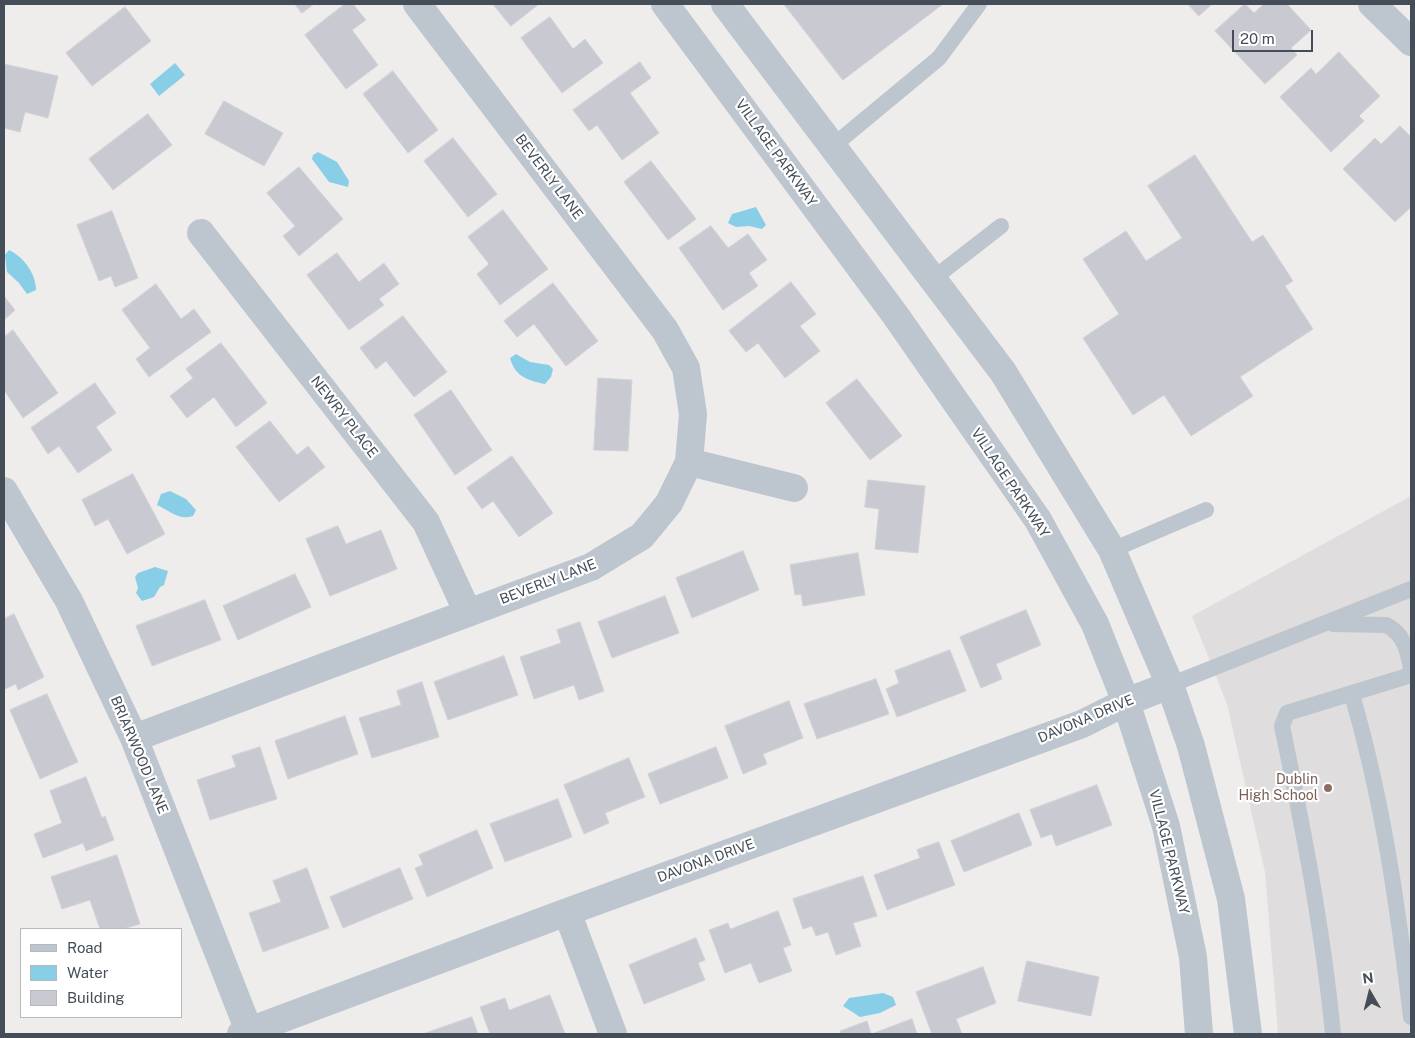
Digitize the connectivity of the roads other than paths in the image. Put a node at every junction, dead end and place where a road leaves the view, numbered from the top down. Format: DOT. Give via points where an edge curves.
graph roads {
  1 [pos="417,4"];
  2 [pos="666,4"];
  3 [pos="725,4"];
  4 [pos="979,4"];
  5 [pos="1372,4"];
  6 [pos="1411,42"];
  7 [pos="833,146"];
  8 [pos="1001,226"];
  9 [pos="201,233"];
  10 [pos="934,278"];
  11 [pos="689,462"];
  12 [pos="794,488"];
  13 [pos="4,491"];
  14 [pos="1206,510"];
  15 [pos="1112,550"];
  16 [pos="1411,589"];
  17 [pos="468,613"];
  18 [pos="1326,624"];
  19 [pos="1411,668"];
  20 [pos="1411,675"];
  21 [pos="1170,685"];
  22 [pos="1352,695"];
  23 [pos="1126,702"];
  24 [pos="134,738"];
  25 [pos="567,912"];
  26 [pos="1411,1017"];
  27 [pos="245,1033"];
  28 [pos="613,1034"];
  29 [pos="1199,1034"];
  30 [pos="1248,1034"];
  31 [pos="1333,1034"];
  1 -- 11 [label="street, BEVERLY LANE" via="666,330 686,368 693,414"];
  2 -- 23 [label="street, VILLAGE PARKWAY" via="896,316 1038,520 1095,624"];
  3 -- 7 [label="street"];
  4 -- 7 [label="lane" via="939,58"];
  5 -- 6 [label="street"];
  7 -- 10 [label="street"];
  8 -- 10 [label="lane"];
  9 -- 17 [label="street, NEWRY PLACE" via="426,522"];
  10 -- 15 [label="street" via="1003,372"];
  11 -- 12 [label="street"];
  11 -- 17 [label="street, BEVERLY LANE" via="670,503 642,536 591,567"];
  13 -- 24 [label="street, BRIARWOOD LANE" via="69,601"];
  14 -- 15 [label="lane"];
  15 -- 21 [label="street"];
  16 -- 18 [label="lane"];
  17 -- 24 [label="street, BEVERLY LANE"];
  18 -- 19 [label="lane" via="1386,625 1394,629 1405,642"];
  18 -- 21 [label="lane"];
  20 -- 22 [label="lane"];
  21 -- 23 [label="street, DAVONA DRIVE"];
  21 -- 30 [label="street" via="1191,746 1231,899"];
  22 -- 26 [label="lane" via="1370,758 1397,902"];
  22 -- 31 [label="lane" via="1287,713 1282,726 1309,857 1327,969"];
  23 -- 25 [label="street, DAVONA DRIVE" via="1082,724"];
  23 -- 29 [label="street, VILLAGE PARKWAY" via="1166,826 1193,957"];
  24 -- 27 [label="street, BRIARWOOD LANE"];
  25 -- 27 [label="street, DAVONA DRIVE"];
  25 -- 28 [label="street"];
}
